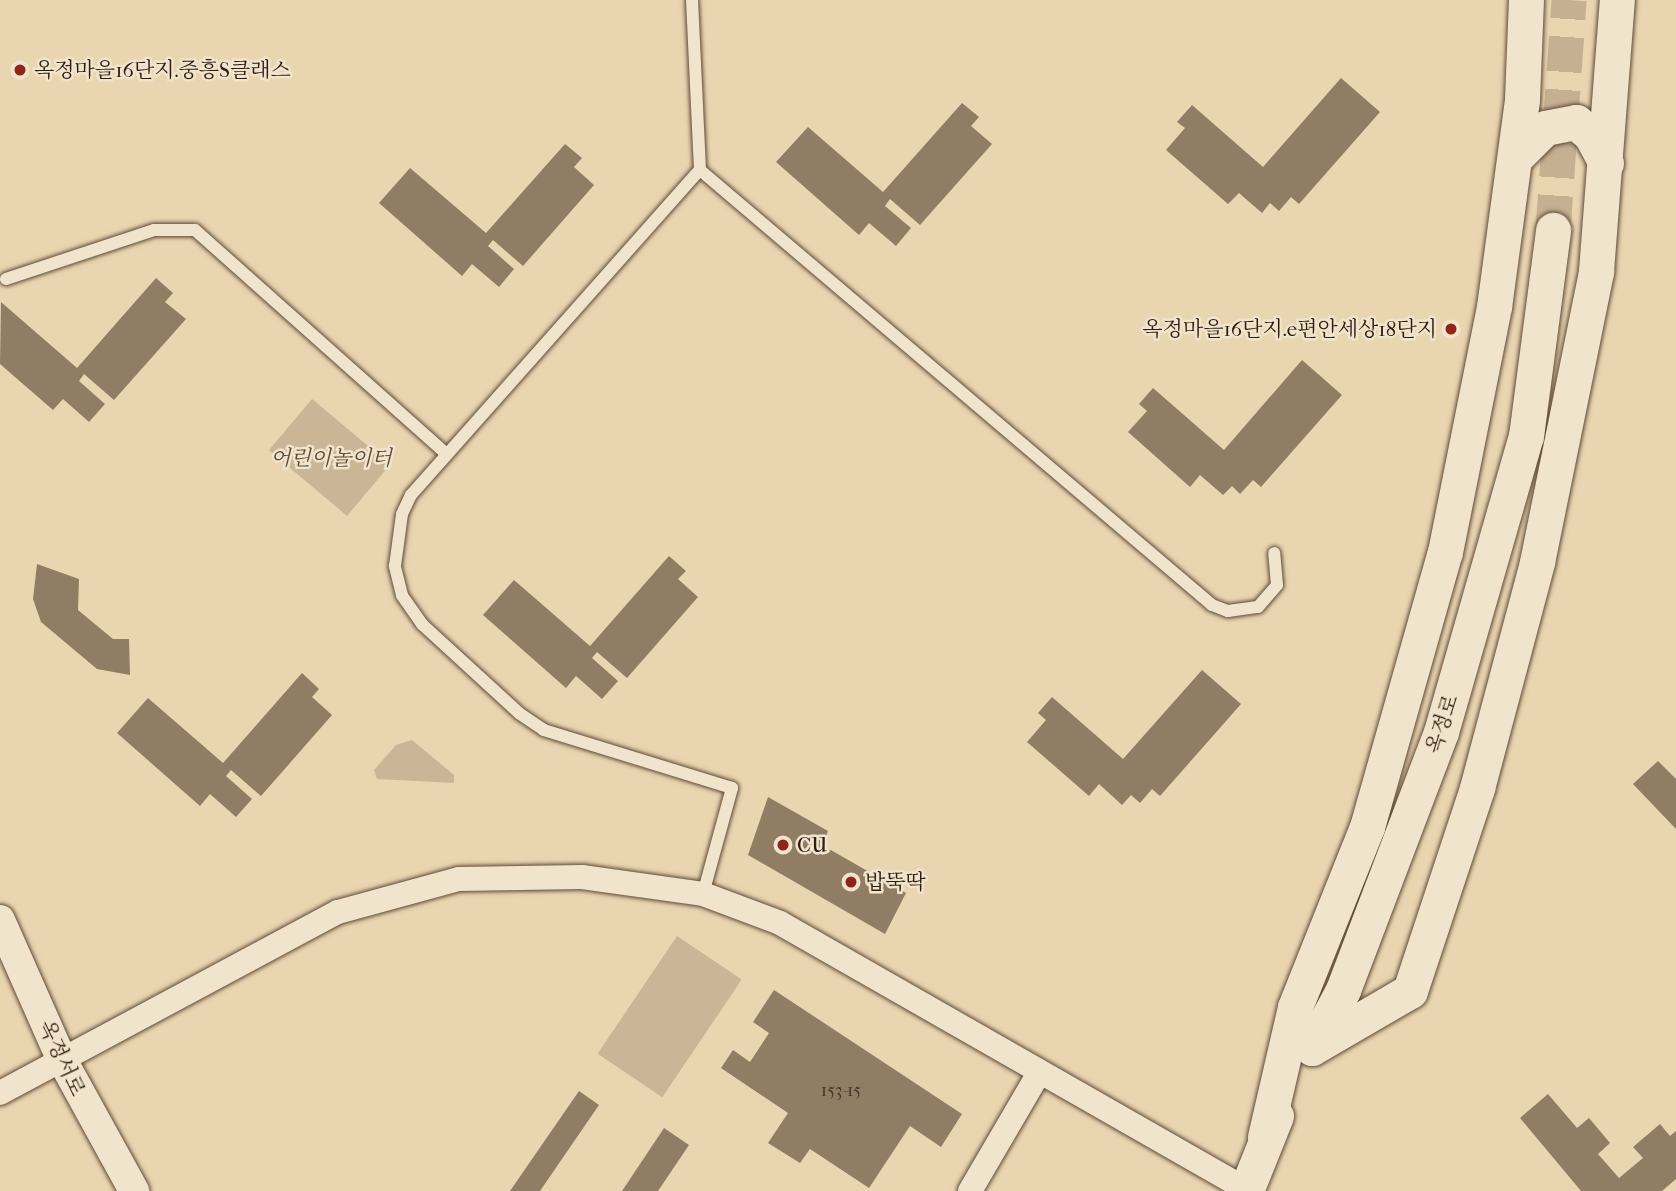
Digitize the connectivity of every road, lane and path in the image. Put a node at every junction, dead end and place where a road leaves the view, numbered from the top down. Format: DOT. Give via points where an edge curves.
graph roads {
  1 [pos="692,0"];
  2 [pos="1526,0"];
  3 [pos="1617,0"];
  4 [pos="1514,158"];
  5 [pos="1606,163"];
  6 [pos="700,170"];
  7 [pos="1553,230"];
  8 [pos="6,279"];
  9 [pos="445,453"];
  10 [pos="1274,553"];
  11 [pos="703,894"];
  12 [pos="0,920"];
  13 [pos="1312,1048"];
  14 [pos="61,1058"];
  15 [pos="1039,1073"];
  16 [pos="0,1093"];
  17 [pos="1265,1137"];
  18 [pos="134,1191"];
  19 [pos="970,1191"];
  20 [pos="1247,1191"];
  1 -- 6 [label="lane"];
  2 -- 4 [label="main road"];
  3 -- 5 [label="main road"];
  4 -- 5 [label="main road" via="1545,128 1576,122 1591,135"];
  4 -- 17 [label="main road" via="1494,307 1445,552 1367,827 1295,1007"];
  5 -- 13 [label="main road" via="1596,271 1537,562 1477,788 1410,991"];
  6 -- 9 [label="lane"];
  6 -- 10 [label="lane" via="1212,605 1228,611 1258,607 1277,585"];
  7 -- 13 [label="main road, 옥정로" via="1526,436 1441,732 1342,990"];
  8 -- 9 [label="lane" via="154,230 195,230"];
  9 -- 11 [label="lane" via="411,495 402,514 395,566 410,608 519,713 544,730 732,788"];
  11 -- 14 [label="street" via="582,877 459,879 338,912"];
  11 -- 15 [label="street" via="780,923"];
  12 -- 14 [label="street, 옥정서로"];
  13 -- 17 [label="main road, 옥정로"];
  14 -- 16 [label="street"];
  14 -- 18 [label="street, 옥정서로"];
  15 -- 19 [label="street"];
  15 -- 20 [label="street"];
  17 -- 20 [label="main road, 옥정로"];
}
